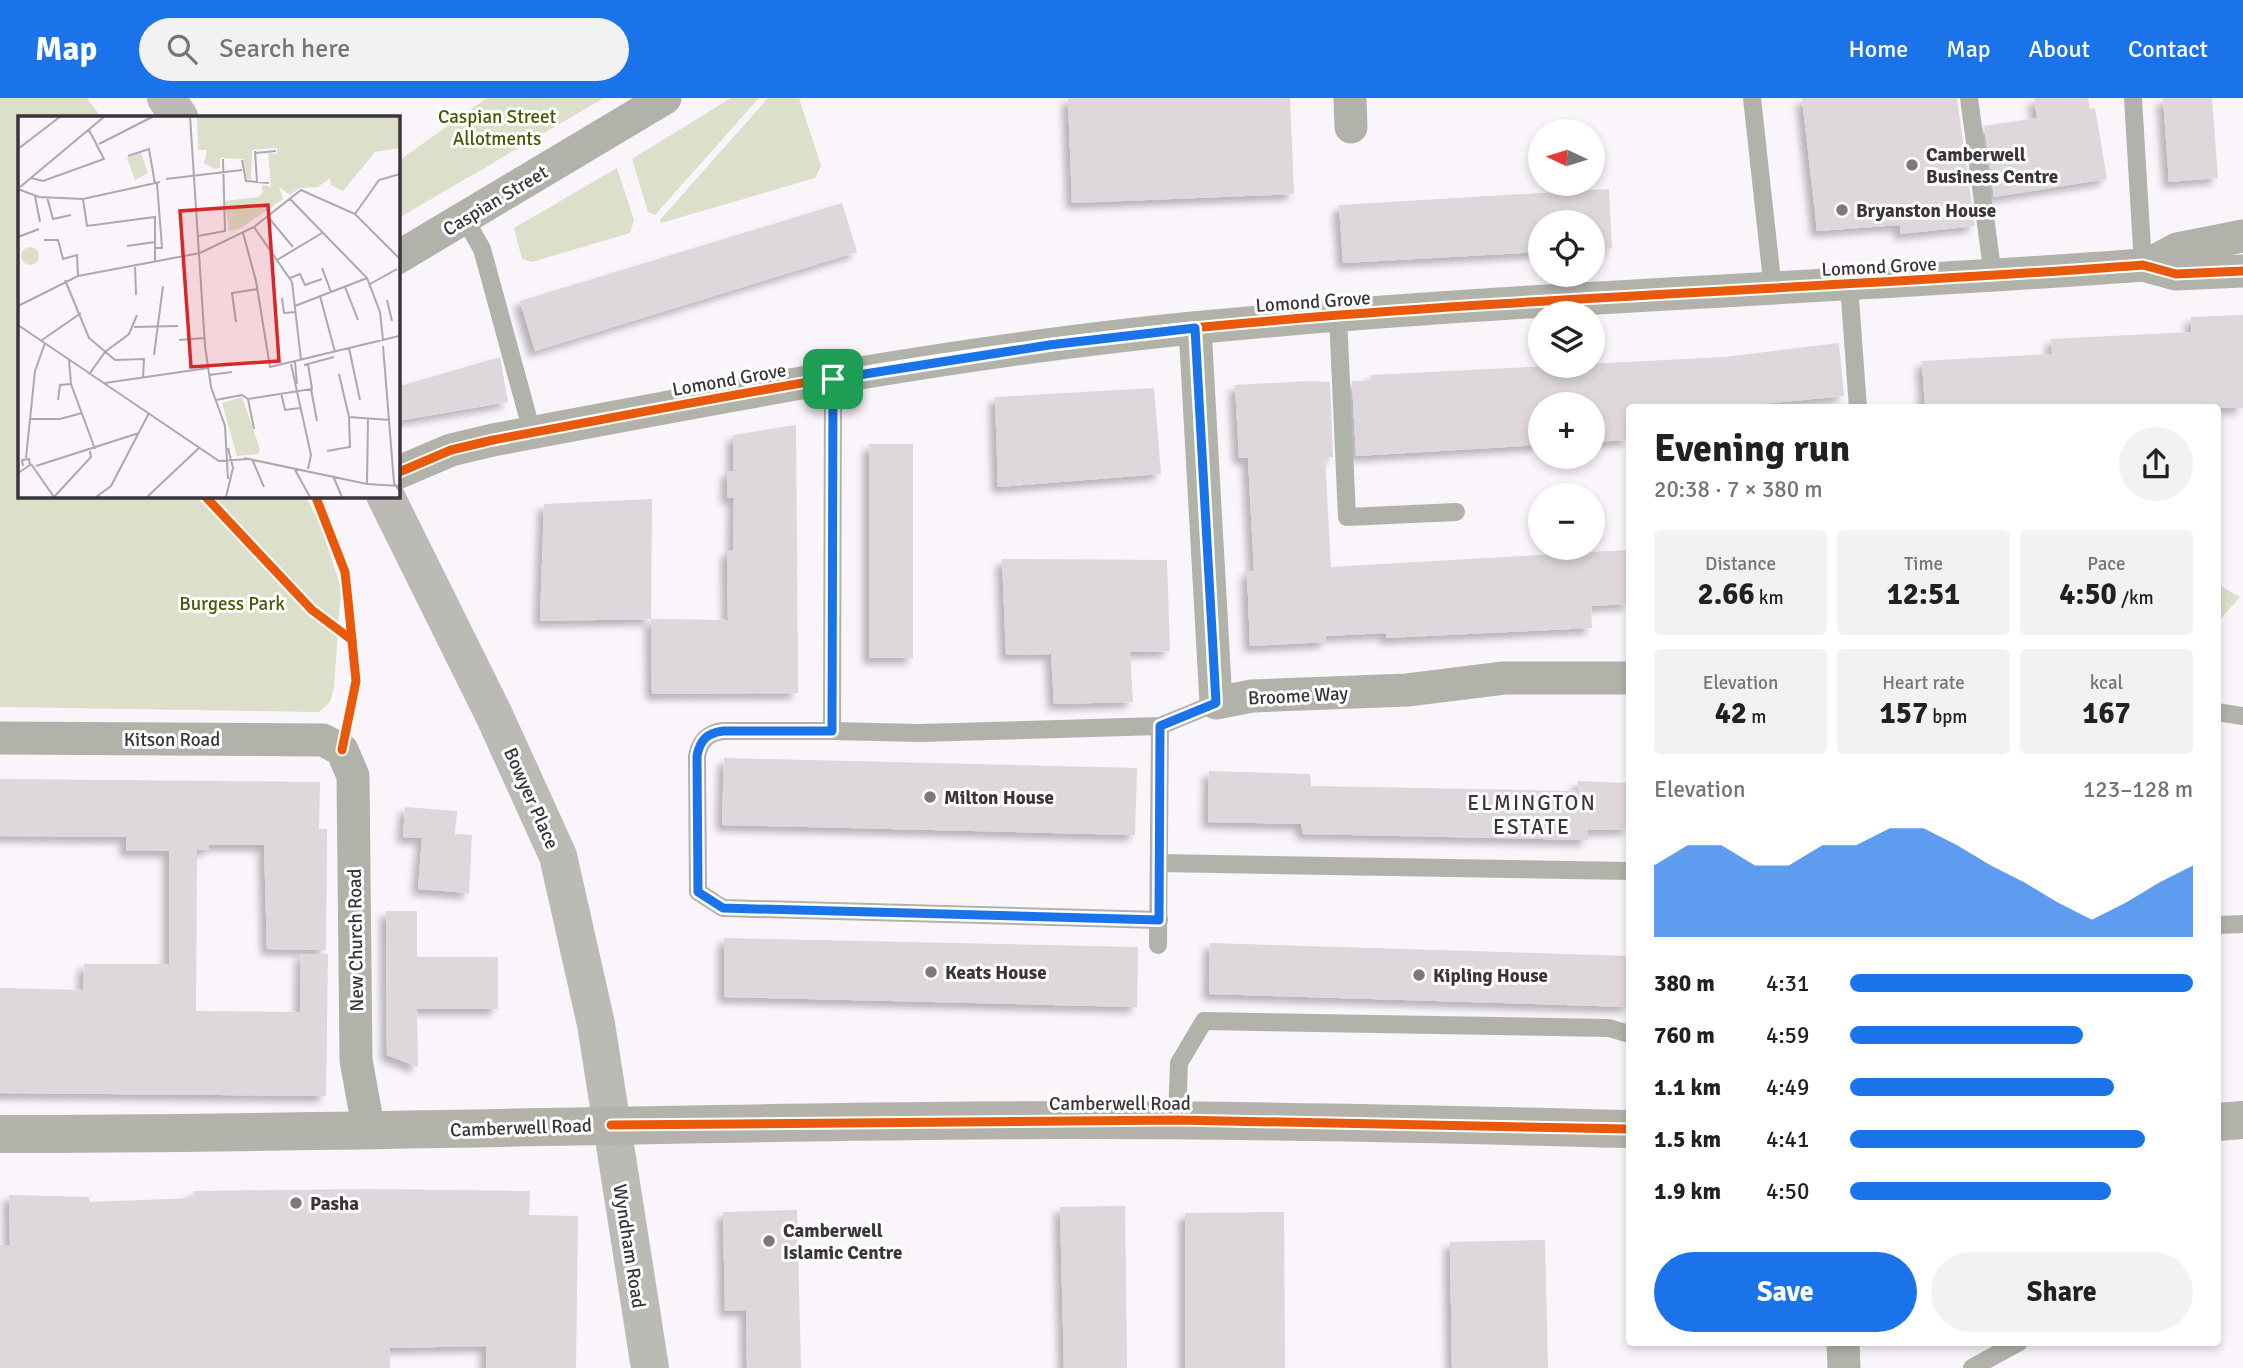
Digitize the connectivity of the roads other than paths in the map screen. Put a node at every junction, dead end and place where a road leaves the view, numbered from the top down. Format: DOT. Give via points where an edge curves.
graph roads {
  1 [pos="665,98"];
  2 [pos="1752,98"];
  3 [pos="1969,98"];
  4 [pos="2133,98"];
  5 [pos="465,219"];
  6 [pos="2243,236"];
  7 [pos="399,257"];
  8 [pos="2145,265"];
  9 [pos="2243,271"];
  10 [pos="1993,276"];
  11 [pos="1849,285"];
  12 [pos="1773,290"];
  13 [pos="1338,316"];
  14 [pos="1195,328"];
  15 [pos="833,379"];
  16 [pos="1858,404"];
  17 [pos="532,432"];
  18 [pos="399,472"];
  19 [pos="385,497"];
  20 [pos="1456,512"];
  21 [pos="1626,677"];
  22 [pos="1216,703"];
  23 [pos="2221,713"];
  24 [pos="2243,716"];
  25 [pos="1160,726"];
  26 [pos="832,731"];
  27 [pos="0,738"];
  28 [pos="342,750"];
  29 [pos="1160,863"];
  30 [pos="1626,871"];
  31 [pos="1159,920"];
  32 [pos="2243,924"];
  33 [pos="2221,925"];
  34 [pos="1158,945"];
  35 [pos="1626,1033"];
  36 [pos="2243,1120"];
  37 [pos="1177,1121"];
  38 [pos="2221,1122"];
  39 [pos="611,1125"];
  40 [pos="1626,1129"];
  41 [pos="369,1132"];
  42 [pos="0,1135"];
  43 [pos="1843,1346"];
  44 [pos="2012,1346"];
  45 [pos="650,1368"];
  46 [pos="1844,1368"];
  47 [pos="1972,1368"];
  1 -- 5 [label="street, Caspian Street"];
  2 -- 12 [label="lane"];
  3 -- 10 [label="lane"];
  4 -- 8 [label="lane"];
  5 -- 7 [label="street, Caspian Street"];
  5 -- 17 [label="lane" via="482,249"];
  6 -- 8 [label="street, Lomond Grove" via="2177,249"];
  8 -- 9 [label="street, Lomond Grove" via="2176,275"];
  8 -- 10 [label="street, Lomond Grove"];
  10 -- 11 [label="street, Lomond Grove"];
  11 -- 12 [label="street, Lomond Grove"];
  11 -- 16 [label="lane"];
  12 -- 13 [label="street, Lomond Grove"];
  13 -- 14 [label="street, Lomond Grove"];
  13 -- 20 [label="lane" via="1347,517"];
  14 -- 15 [label="street, Lomond Grove" via="1049,345"];
  14 -- 22 [label="street"];
  15 -- 17 [label="street, Lomond Grove"];
  15 -- 26 [label="lane"];
  17 -- 18 [label="street, Lomond Grove" via="451,450"];
  19 -- 39 [label="main road, Bowyer Place" via="506,738 558,856 584,959"];
  21 -- 22 [label="street, Broome Way" via="1504,678 1407,690 1252,696"];
  22 -- 25 [label="lane"];
  23 -- 24 [label="lane"];
  25 -- 26 [label="lane"];
  25 -- 29 [label="lane"];
  26 -- 31 [label="lane" via="723,731 699,745 698,892 723,908"];
  27 -- 28 [label="street, Kitson Road" via="323,740"];
  28 -- 41 [label="street, New Church Road" via="353,776 356,1060"];
  29 -- 30 [label="lane"];
  29 -- 31 [label="lane"];
  31 -- 34 [label="lane"];
  32 -- 33 [label="lane"];
  35 -- 37 [label="lane" via="1609,1028 1204,1021 1179,1063"];
  36 -- 38 [label="main road"];
  37 -- 39 [label="main road, Camberwell Road"];
  37 -- 40 [label="main road, Camberwell Road"];
  39 -- 41 [label="main road, Camberwell Road"];
  39 -- 45 [label="main road, Wyndham Road"];
  41 -- 42 [label="main road, Camberwell Road"];
  43 -- 46 [label="street"];
  44 -- 47 [label="lane"];
}
